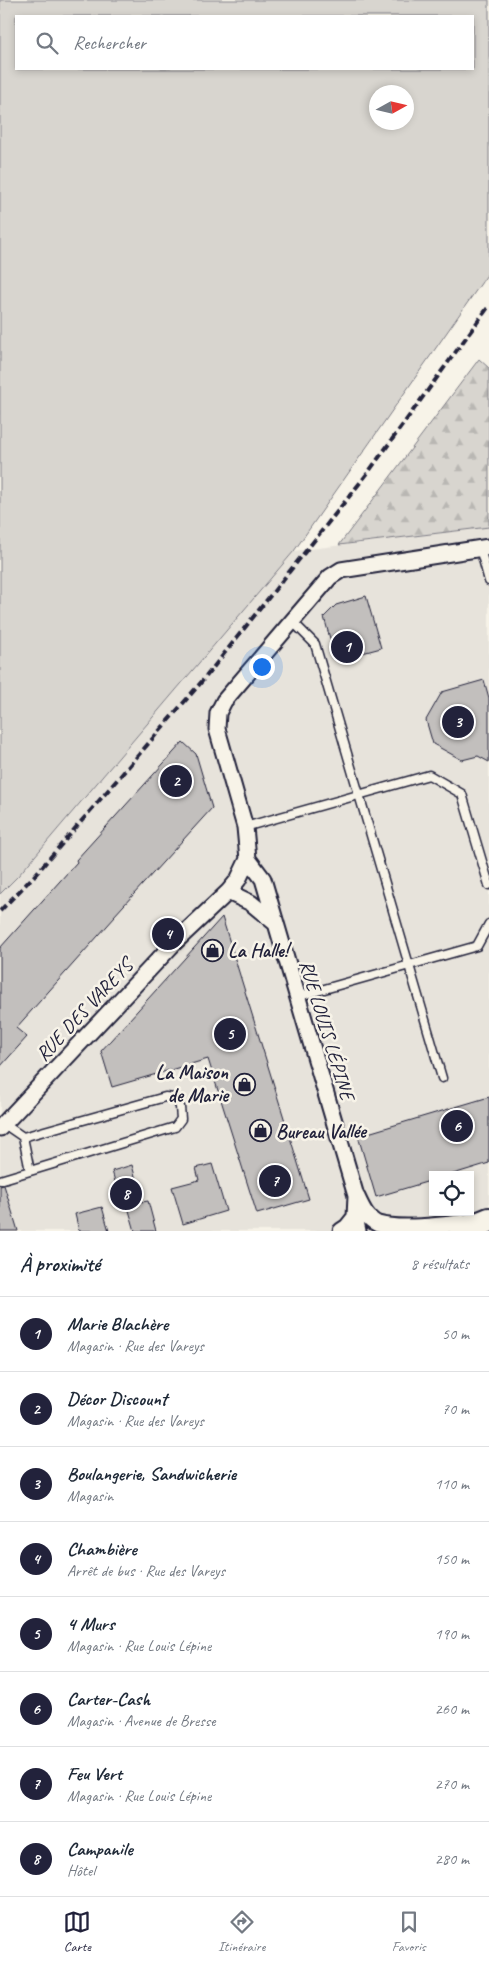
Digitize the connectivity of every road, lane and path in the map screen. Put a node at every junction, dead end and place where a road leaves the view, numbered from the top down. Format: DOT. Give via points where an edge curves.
graph roads {
  1 [pos="484,548"];
  2 [pos="489,581"];
  3 [pos="292,622"];
  4 [pos="360,795"];
  5 [pos="245,827"];
  6 [pos="248,859"];
  7 [pos="489,885"];
  8 [pos="228,892"];
  9 [pos="274,922"];
  10 [pos="489,924"];
  11 [pos="410,965"];
  12 [pos="296,997"];
  13 [pos="442,1078"];
  14 [pos="2,1126"];
  15 [pos="23,1137"];
  16 [pos="30,1171"];
  17 [pos="0,1180"];
  18 [pos="356,1196"];
  19 [pos="489,1219"];
  20 [pos="357,1224"];
  21 [pos="341,1231"];
  22 [pos="462,1231"];
  1 -- 2 [label="lane"];
  1 -- 3 [label="street" via="341,570 330,577"];
  3 -- 4 [label="lane" via="315,644"];
  3 -- 5 [label="street" via="224,701 218,713 217,729"];
  4 -- 5 [label="lane"];
  4 -- 7 [label="lane" via="429,776 462,794"];
  4 -- 11 [label="lane"];
  5 -- 6 [label="street"];
  6 -- 8 [label="street, RUE DES VAREYS"];
  6 -- 9 [label="street, RUE LOUIS LÉPINE" via="263,879"];
  8 -- 9 [label="street" via="251,903"];
  8 -- 14 [label="street, RUE DES VAREYS" via="175,942"];
  9 -- 12 [label="street, RUE LOUIS LÉPINE"];
  10 -- 11 [label="lane" via="477,946"];
  11 -- 12 [label="lane"];
  11 -- 13 [label="lane"];
  12 -- 18 [label="street, RUE LOUIS LÉPINE"];
  14 -- 15 [label="lane"];
  15 -- 16 [label="lane"];
  15 -- 16 [label="lane" via="165,1097 176,1098 180,1107 181,1119 175,1127"];
  16 -- 17 [label="lane"];
  18 -- 19 [label="street" via="366,1214 378,1224 393,1228 444,1226"];
  18 -- 20 [label="street, RUE LOUIS LÉPINE"];
  19 -- 22 [label="main road"];
  20 -- 21 [label="street, RUE LOUIS LÉPINE"];
}
